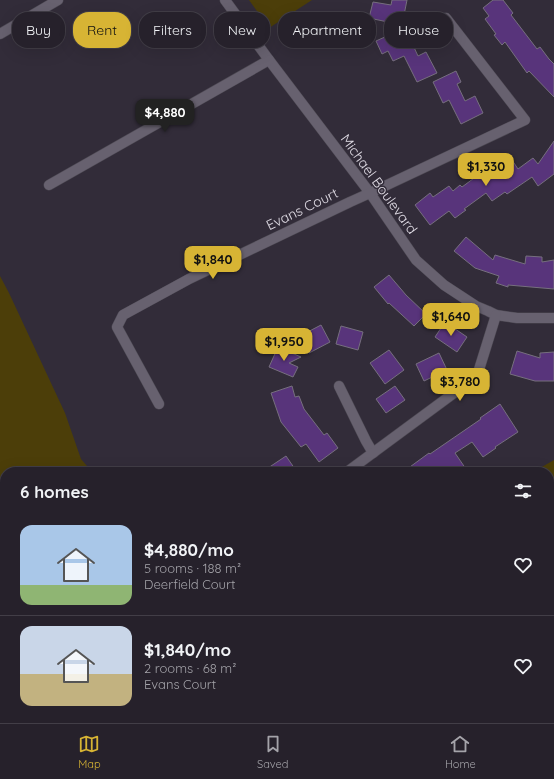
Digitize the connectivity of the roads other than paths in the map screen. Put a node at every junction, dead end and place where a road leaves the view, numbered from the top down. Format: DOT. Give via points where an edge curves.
graph roads {
  1 [pos="58,0"];
  2 [pos="225,0"];
  3 [pos="453,27"];
  4 [pos="0,34"];
  5 [pos="269,60"];
  6 [pos="49,185"];
  7 [pos="370,193"];
  8 [pos="496,315"];
  9 [pos="554,318"];
  10 [pos="339,386"];
  11 [pos="159,404"];
  12 [pos="373,453"];
  13 [pos="354,467"];
  1 -- 4 [label="street"];
  2 -- 5 [label="street, Michael Boulevard"];
  3 -- 7 [label="street" via="525,120"];
  5 -- 6 [label="street"];
  5 -- 7 [label="street, Michael Boulevard"];
  7 -- 8 [label="street, Michael Boulevard" via="416,260 444,285 476,306"];
  7 -- 11 [label="street, Evans Court" via="189,279 123,315 117,327"];
  8 -- 9 [label="street, Michael Boulevard"];
  8 -- 12 [label="street" via="477,376"];
  10 -- 12 [label="street"];
  12 -- 13 [label="street"];
}
